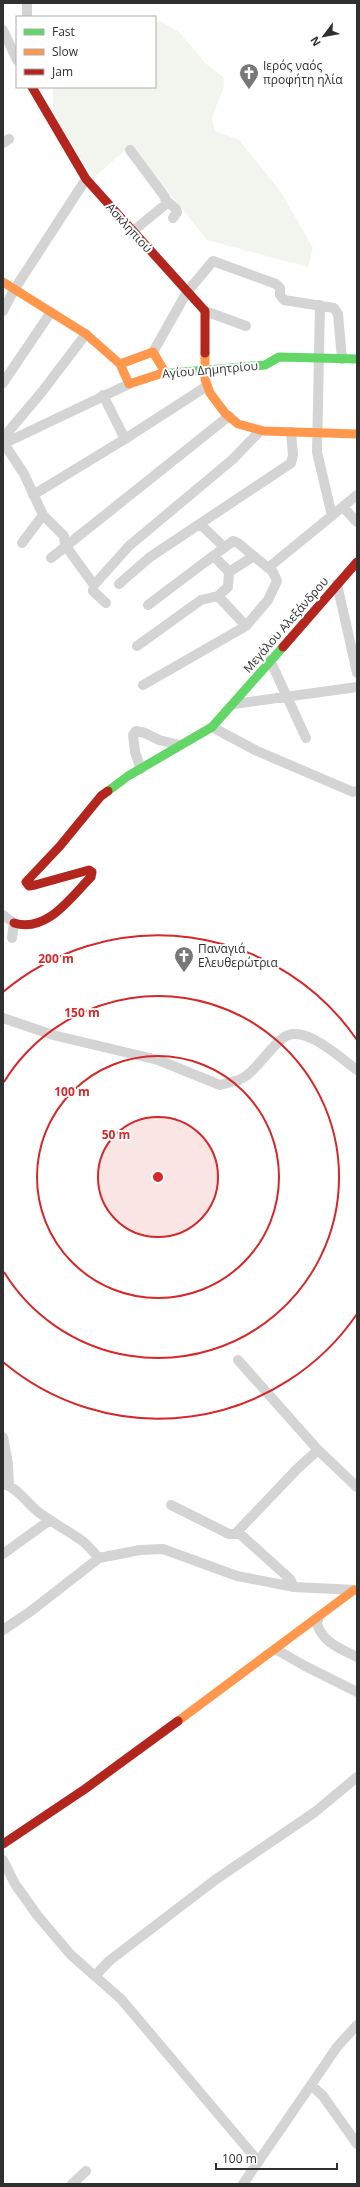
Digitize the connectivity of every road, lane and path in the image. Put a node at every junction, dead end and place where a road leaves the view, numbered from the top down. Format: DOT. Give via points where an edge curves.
graph roads {
  1 [pos="27,3"];
  2 [pos="27,16"];
  3 [pos="3,30"];
  4 [pos="16,58"];
  5 [pos="34,89"];
  6 [pos="130,150"];
  7 [pos="86,178"];
  8 [pos="166,202"];
  9 [pos="173,218"];
  10 [pos="132,232"];
  11 [pos="3,282"];
  12 [pos="14,290"];
  13 [pos="187,292"];
  14 [pos="320,305"];
  15 [pos="3,311"];
  16 [pos="205,311"];
  17 [pos="50,312"];
  18 [pos="246,326"];
  19 [pos="86,334"];
  20 [pos="153,352"];
  21 [pos="318,358"];
  22 [pos="342,359"];
  23 [pos="357,359"];
  24 [pos="120,364"];
  25 [pos="204,370"];
  26 [pos="165,372"];
  27 [pos="3,383"];
  28 [pos="129,384"];
  29 [pos="207,386"];
  30 [pos="104,395"];
  31 [pos="229,416"];
  32 [pos="260,431"];
  33 [pos="291,432"];
  34 [pos="317,432"];
  35 [pos="357,434"];
  36 [pos="125,439"];
  37 [pos="3,442"];
  38 [pos="33,495"];
  39 [pos="357,496"];
  40 [pos="343,507"];
  41 [pos="43,516"];
  42 [pos="332,516"];
  43 [pos="357,522"];
  44 [pos="200,524"];
  45 [pos="22,543"];
  46 [pos="65,545"];
  47 [pos="224,547"];
  48 [pos="214,556"];
  49 [pos="254,556"];
  50 [pos="51,558"];
  51 [pos="357,562"];
  52 [pos="268,568"];
  53 [pos="229,572"];
  54 [pos="119,584"];
  55 [pos="338,584"];
  56 [pos="94,585"];
  57 [pos="218,596"];
  58 [pos="106,603"];
  59 [pos="148,605"];
  60 [pos="246,626"];
  61 [pos="137,646"];
  62 [pos="270,660"];
  63 [pos="357,672"];
  64 [pos="143,684"];
  65 [pos="357,687"];
  66 [pos="288,697"];
  67 [pos="234,704"];
  68 [pos="212,726"];
  69 [pos="306,738"];
  70 [pos="180,745"];
  71 [pos="141,769"];
  72 [pos="356,793"];
  73 [pos="3,915"];
  74 [pos="14,923"];
  75 [pos="12,938"];
  76 [pos="3,1018"];
  77 [pos="357,1070"];
  78 [pos="238,1360"];
  79 [pos="3,1437"];
  80 [pos="318,1450"];
  81 [pos="6,1485"];
  82 [pos="357,1487"];
  83 [pos="171,1505"];
  84 [pos="50,1520"];
  85 [pos="237,1532"];
  86 [pos="3,1554"];
  87 [pos="99,1558"];
  88 [pos="294,1587"];
  89 [pos="356,1590"];
  90 [pos="318,1620"];
  91 [pos="3,1630"];
  92 [pos="277,1650"];
  93 [pos="357,1657"];
  94 [pos="356,1692"];
  95 [pos="357,1777"];
  96 [pos="3,1844"];
  97 [pos="3,1860"];
  98 [pos="95,1976"];
  99 [pos="357,2025"];
  100 [pos="311,2085"];
  101 [pos="357,2144"];
  102 [pos="258,2161"];
  103 [pos="86,2171"];
  104 [pos="72,2184"];
  105 [pos="244,2184"];
  1 -- 2 [label="street"];
  3 -- 4 [label="street"];
  5 -- 7 [label="street, Ασκληπιού"];
  6 -- 8 [label="street" via="166,197"];
  7 -- 10 [label="street, Ασκληπιού"];
  7 -- 12 [label="street"];
  8 -- 9 [label="street" via="176,208 177,212"];
  8 -- 10 [label="street"];
  10 -- 13 [label="street, Ασκληπιού"];
  11 -- 12 [label="street"];
  12 -- 15 [label="street"];
  12 -- 17 [label="street"];
  13 -- 14 [label="street" via="213,260 276,284 284,300"];
  13 -- 16 [label="street, Ασκληπιού"];
  13 -- 20 [label="street"];
  14 -- 21 [label="street"];
  14 -- 22 [label="street" via="334,308 338,314"];
  16 -- 18 [label="street"];
  16 -- 25 [label="street"];
  17 -- 19 [label="street"];
  17 -- 27 [label="street"];
  19 -- 24 [label="street"];
  19 -- 37 [label="street"];
  20 -- 24 [label="street"];
  20 -- 26 [label="street"];
  21 -- 22 [label="street, Αγίου Δημητρίου"];
  21 -- 25 [label="street, Αγίου Δημητρίου" via="279,357 264,365"];
  21 -- 34 [label="street"];
  22 -- 23 [label="street, Αγίου Δημητρίου"];
  24 -- 28 [label="street"];
  25 -- 26 [label="street, Αγίου Δημητρίου"];
  25 -- 29 [label="street"];
  26 -- 28 [label="street, Αγίου Δημητρίου"];
  28 -- 30 [label="street, Αγίου Δημητρίου"];
  29 -- 31 [label="street"];
  29 -- 36 [label="street"];
  30 -- 36 [label="street"];
  30 -- 37 [label="street, Αγίου Δημητρίου"];
  31 -- 32 [label="street" via="238,424"];
  31 -- 46 [label="street"];
  32 -- 33 [label="street"];
  32 -- 56 [label="street" via="233,459 130,546"];
  33 -- 34 [label="street"];
  33 -- 44 [label="street" via="291,463"];
  34 -- 35 [label="street"];
  34 -- 42 [label="street" via="318,452"];
  36 -- 38 [label="street"];
  37 -- 38 [label="street" via="24,474"];
  38 -- 41 [label="street"];
  39 -- 40 [label="street"];
  40 -- 42 [label="street"];
  40 -- 43 [label="street"];
  41 -- 45 [label="street"];
  41 -- 46 [label="street" via="64,536"];
  42 -- 52 [label="street"];
  44 -- 47 [label="street"];
  44 -- 54 [label="street" via="150,557"];
  46 -- 50 [label="street"];
  46 -- 56 [label="street"];
  47 -- 48 [label="street"];
  47 -- 49 [label="street" via="233,541"];
  48 -- 53 [label="street"];
  48 -- 59 [label="street"];
  49 -- 52 [label="street"];
  49 -- 53 [label="street"];
  51 -- 55 [label="street, Μεγάλου Αλεξάνδρου"];
  52 -- 60 [label="street" via="276,576 276,584 268,600"];
  53 -- 57 [label="street" via="228,587"];
  55 -- 62 [label="street, Μεγάλου Αλεξάνδρου"];
  55 -- 63 [label="street"];
  56 -- 58 [label="street" via="93,591"];
  57 -- 60 [label="street"];
  57 -- 61 [label="street" via="201,600"];
  60 -- 64 [label="street"];
  62 -- 66 [label="street"];
  62 -- 67 [label="street, Μεγάλου Αλεξάνδρου"];
  65 -- 66 [label="street"];
  66 -- 67 [label="street"];
  66 -- 69 [label="street"];
  67 -- 68 [label="street, Μεγάλου Αλεξάνδρου"];
  68 -- 70 [label="street, Μεγάλου Αλεξάνδρου"];
  68 -- 72 [label="street" via="257,751"];
  70 -- 71 [label="street, Μεγάλου Αλεξάνδρου"];
  70 -- 71 [label="street" via="136,731 133,735 135,752"];
  71 -- 74 [label="street, Μεγάλου Αλεξάνδρου" via="101,796 26,882 29,886 35,885 89,870 92,872 91,878 43,922 26,926"];
  73 -- 74 [label="street"];
  74 -- 75 [label="street"];
  76 -- 77 [label="street" via="53,1035 158,1060 220,1085 246,1076 284,1038 294,1033 306,1035 317,1041"];
  78 -- 80 [label="street"];
  79 -- 81 [label="street" via="8,1464"];
  80 -- 82 [label="street"];
  80 -- 85 [label="street"];
  81 -- 84 [label="street"];
  83 -- 85 [label="street" via="229,1534"];
  84 -- 86 [label="street"];
  84 -- 87 [label="street" via="82,1541"];
  85 -- 88 [label="street" via="290,1579"];
  87 -- 88 [label="street" via="140,1550 163,1549 237,1576"];
  87 -- 91 [label="street"];
  88 -- 89 [label="street"];
  89 -- 90 [label="street"];
  90 -- 92 [label="street"];
  90 -- 93 [label="street" via="317,1624 324,1637 333,1645"];
  92 -- 94 [label="street"];
  92 -- 96 [label="street" via="60,1808"];
  95 -- 98 [label="street" via="314,1812 215,1880 109,1961"];
  97 -- 98 [label="street" via="15,1884 33,1910 71,1954"];
  98 -- 102 [label="street" via="121,1999"];
  99 -- 100 [label="street" via="337,2047"];
  100 -- 101 [label="street" via="323,2096"];
  100 -- 102 [label="street"];
  102 -- 105 [label="street"];
  103 -- 104 [label="street"];
}
